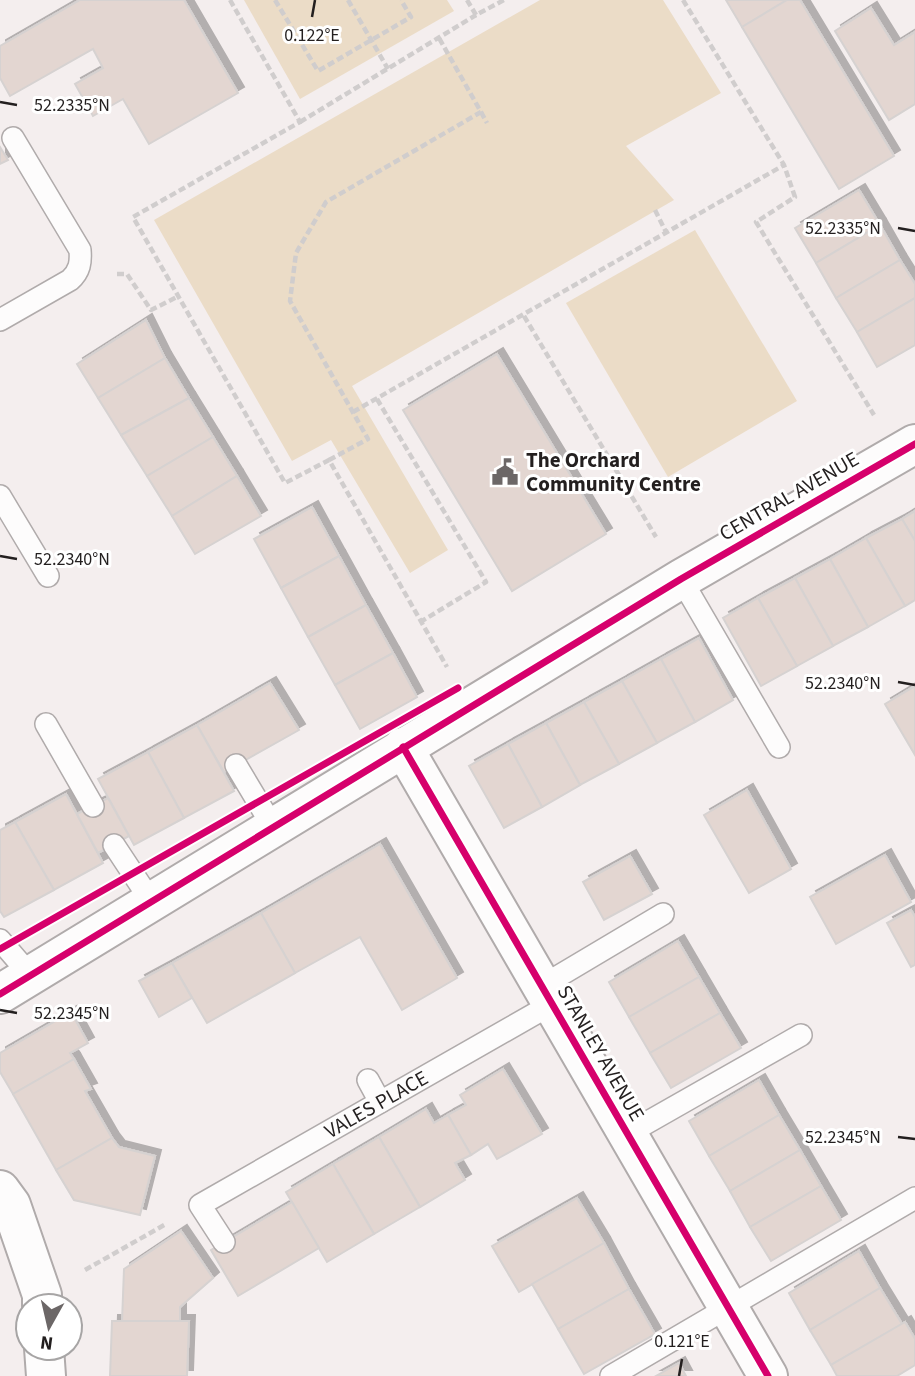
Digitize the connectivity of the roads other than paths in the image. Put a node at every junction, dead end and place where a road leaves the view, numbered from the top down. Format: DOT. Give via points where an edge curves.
graph roads {
  1 [pos="13,138"];
  2 [pos="0,320"];
  3 [pos="907,449"];
  4 [pos="0,496"];
  5 [pos="48,576"];
  6 [pos="681,579"];
  7 [pos="46,723"];
  8 [pos="403,747"];
  9 [pos="779,747"];
  10 [pos="236,765"];
  11 [pos="93,806"];
  12 [pos="273,827"];
  13 [pos="114,845"];
  14 [pos="152,901"];
  15 [pos="663,914"];
  16 [pos="0,940"];
  17 [pos="15,985"];
  18 [pos="547,995"];
  19 [pos="801,1035"];
  20 [pos="368,1080"];
  21 [pos="380,1102"];
  22 [pos="627,1134"];
  23 [pos="0,1190"];
  24 [pos="915,1198"];
  25 [pos="224,1242"];
  26 [pos="39,1292"];
  27 [pos="729,1308"];
  28 [pos="611,1376"];
  29 [pos="768,1376"];
  1 -- 2 [label="lane" via="80,250 77,274"];
  3 -- 6 [label="street, CENTRAL AVENUE"];
  4 -- 5 [label="lane"];
  6 -- 8 [label="street"];
  6 -- 9 [label="lane"];
  7 -- 11 [label="lane"];
  8 -- 12 [label="street"];
  8 -- 18 [label="street, STANLEY AVENUE"];
  10 -- 12 [label="lane"];
  12 -- 14 [label="street"];
  13 -- 14 [label="lane"];
  14 -- 17 [label="street"];
  15 -- 18 [label="lane, VALES PLACE"];
  16 -- 17 [label="lane"];
  18 -- 21 [label="lane, VALES PLACE"];
  18 -- 22 [label="street, STANLEY AVENUE"];
  19 -- 22 [label="lane"];
  20 -- 21 [label="lane"];
  21 -- 25 [label="lane, VALES PLACE" via="200,1205"];
  22 -- 27 [label="street, STANLEY AVENUE"];
  23 -- 26 [label="street" via="11,1205"];
  24 -- 27 [label="lane"];
  27 -- 28 [label="lane"];
  27 -- 29 [label="street, STANLEY AVENUE"];
}
